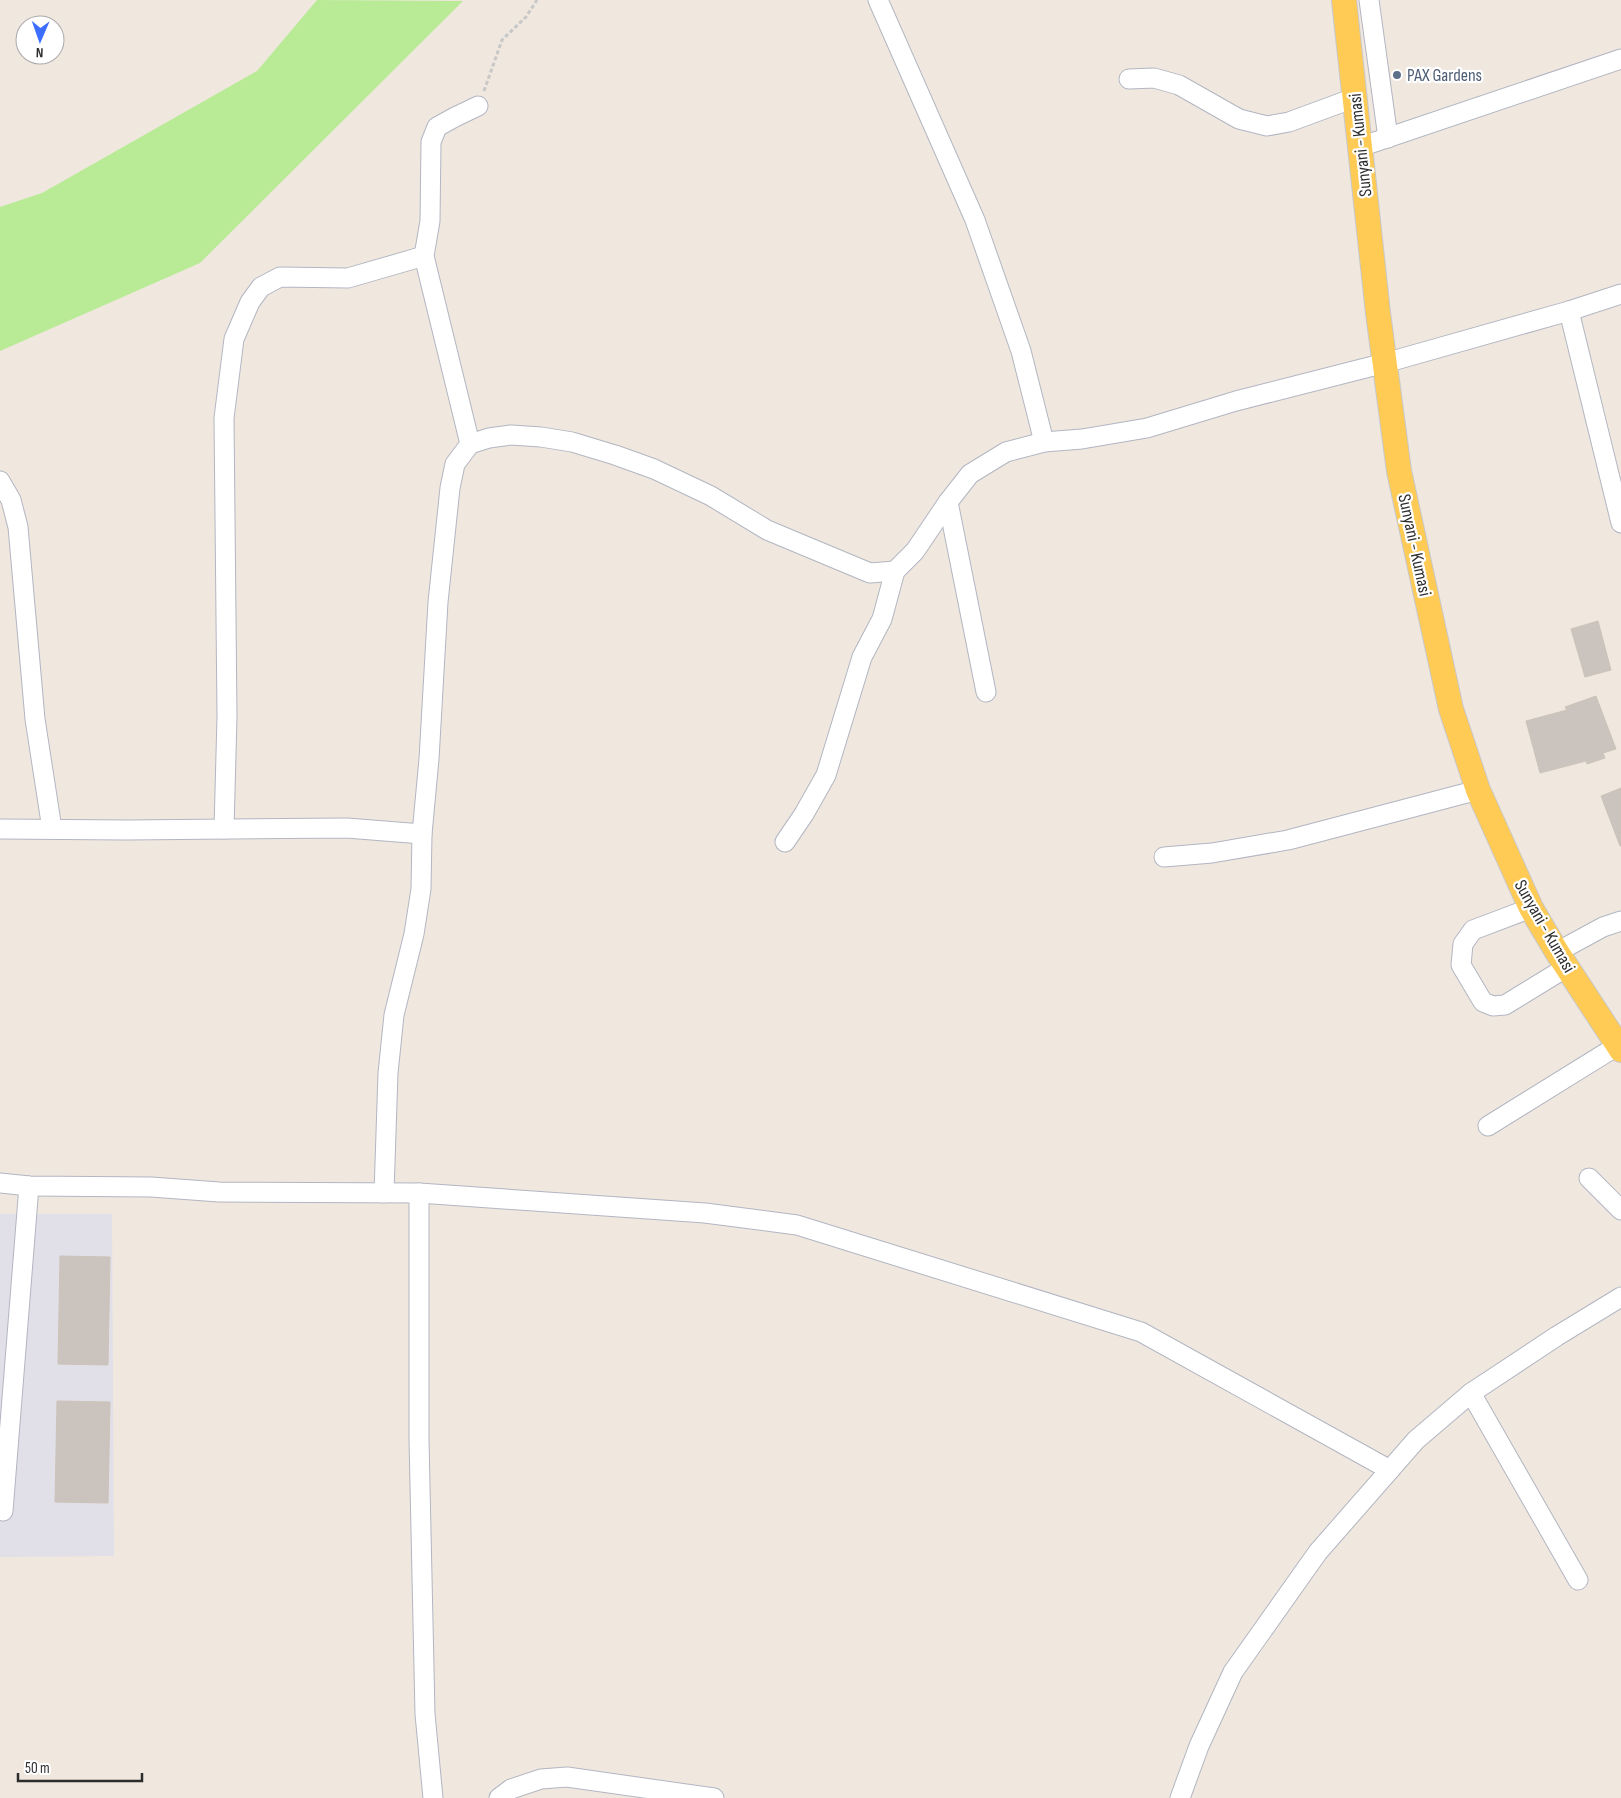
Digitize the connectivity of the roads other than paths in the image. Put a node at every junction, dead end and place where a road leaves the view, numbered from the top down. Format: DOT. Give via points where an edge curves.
graph roads {
  1 [pos="878,0"];
  2 [pos="1344,0"];
  3 [pos="1369,0"];
  4 [pos="1621,60"];
  5 [pos="1129,79"];
  6 [pos="1354,98"];
  7 [pos="478,106"];
  8 [pos="1388,138"];
  9 [pos="1360,147"];
  10 [pos="424,256"];
  11 [pos="1621,294"];
  12 [pos="1569,311"];
  13 [pos="1385,363"];
  14 [pos="1044,442"];
  15 [pos="470,444"];
  16 [pos="0,481"];
  17 [pos="948,502"];
  18 [pos="1621,523"];
  19 [pos="895,571"];
  20 [pos="986,692"];
  21 [pos="1478,790"];
  22 [pos="0,828"];
  23 [pos="52,829"];
  24 [pos="224,829"];
  25 [pos="422,834"];
  26 [pos="784,842"];
  27 [pos="1164,857"];
  28 [pos="1531,908"];
  29 [pos="1621,921"];
  30 [pos="1562,959"];
  31 [pos="1619,1048"];
  32 [pos="1488,1126"];
  33 [pos="1589,1178"];
  34 [pos="0,1183"];
  35 [pos="29,1186"];
  36 [pos="384,1193"];
  37 [pos="419,1193"];
  38 [pos="1621,1210"];
  39 [pos="1621,1297"];
  40 [pos="1471,1393"];
  41 [pos="1390,1470"];
  42 [pos="3,1511"];
  43 [pos="1578,1580"];
  44 [pos="433,1798"];
  45 [pos="499,1798"];
  46 [pos="714,1798"];
  47 [pos="1180,1798"];
  1 -- 14 [label="street" via="975,220 1021,351"];
  2 -- 6 [label="main road, Sunyani - Kumasi"];
  3 -- 8 [label="street"];
  4 -- 8 [label="street"];
  5 -- 6 [label="street" via="1154,78 1179,85 1239,119 1267,126 1290,122"];
  6 -- 9 [label="main road, Sunyani - Kumasi"];
  7 -- 10 [label="street" via="437,127 431,142 430,221"];
  8 -- 9 [label="street"];
  9 -- 13 [label="main road, Sunyani - Kumasi"];
  10 -- 15 [label="street"];
  10 -- 24 [label="street" via="348,278 280,277 261,287 250,302 234,339 224,418 227,717"];
  11 -- 12 [label="street"];
  12 -- 13 [label="street"];
  12 -- 18 [label="street"];
  13 -- 14 [label="street" via="1147,428"];
  13 -- 21 [label="main road, Sunyani - Kumasi" via="1399,471 1449,700"];
  14 -- 17 [label="street" via="1006,452 970,474"];
  15 -- 19 [label="street" via="511,435 541,437 616,455 711,496 767,530 870,573"];
  15 -- 25 [label="street" via="455,464 450,488 438,602"];
  16 -- 23 [label="street" via="11,500 18,526 35,719"];
  17 -- 19 [label="street" via="915,551"];
  17 -- 20 [label="street"];
  19 -- 26 [label="street" via="882,619 862,657 826,775"];
  21 -- 27 [label="street" via="1288,840"];
  21 -- 28 [label="main road, Sunyani - Kumasi"];
  22 -- 23 [label="street"];
  23 -- 24 [label="street"];
  24 -- 25 [label="street" via="348,828"];
  25 -- 36 [label="street" via="421,889 414,934 394,1015 388,1073"];
  28 -- 30 [label="main road, Sunyani - Kumasi"];
  28 -- 30 [label="street" via="1473,930 1463,944 1461,965 1478,995 1492,1006 1504,1005"];
  29 -- 30 [label="street" via="1603,927"];
  30 -- 31 [label="main road, Sunyani - Kumasi"];
  31 -- 32 [label="street"];
  33 -- 38 [label="street"];
  34 -- 35 [label="street"];
  35 -- 36 [label="street"];
  35 -- 42 [label="street"];
  36 -- 37 [label="street"];
  37 -- 41 [label="street" via="705,1213 797,1225 1141,1332"];
  37 -- 44 [label="street" via="419,1439 425,1714"];
  39 -- 40 [label="street"];
  40 -- 41 [label="street" via="1416,1440"];
  40 -- 43 [label="street"];
  41 -- 47 [label="street" via="1318,1552 1233,1672 1199,1746"];
  45 -- 46 [label="street" via="511,1789 540,1779 567,1777"];
}
